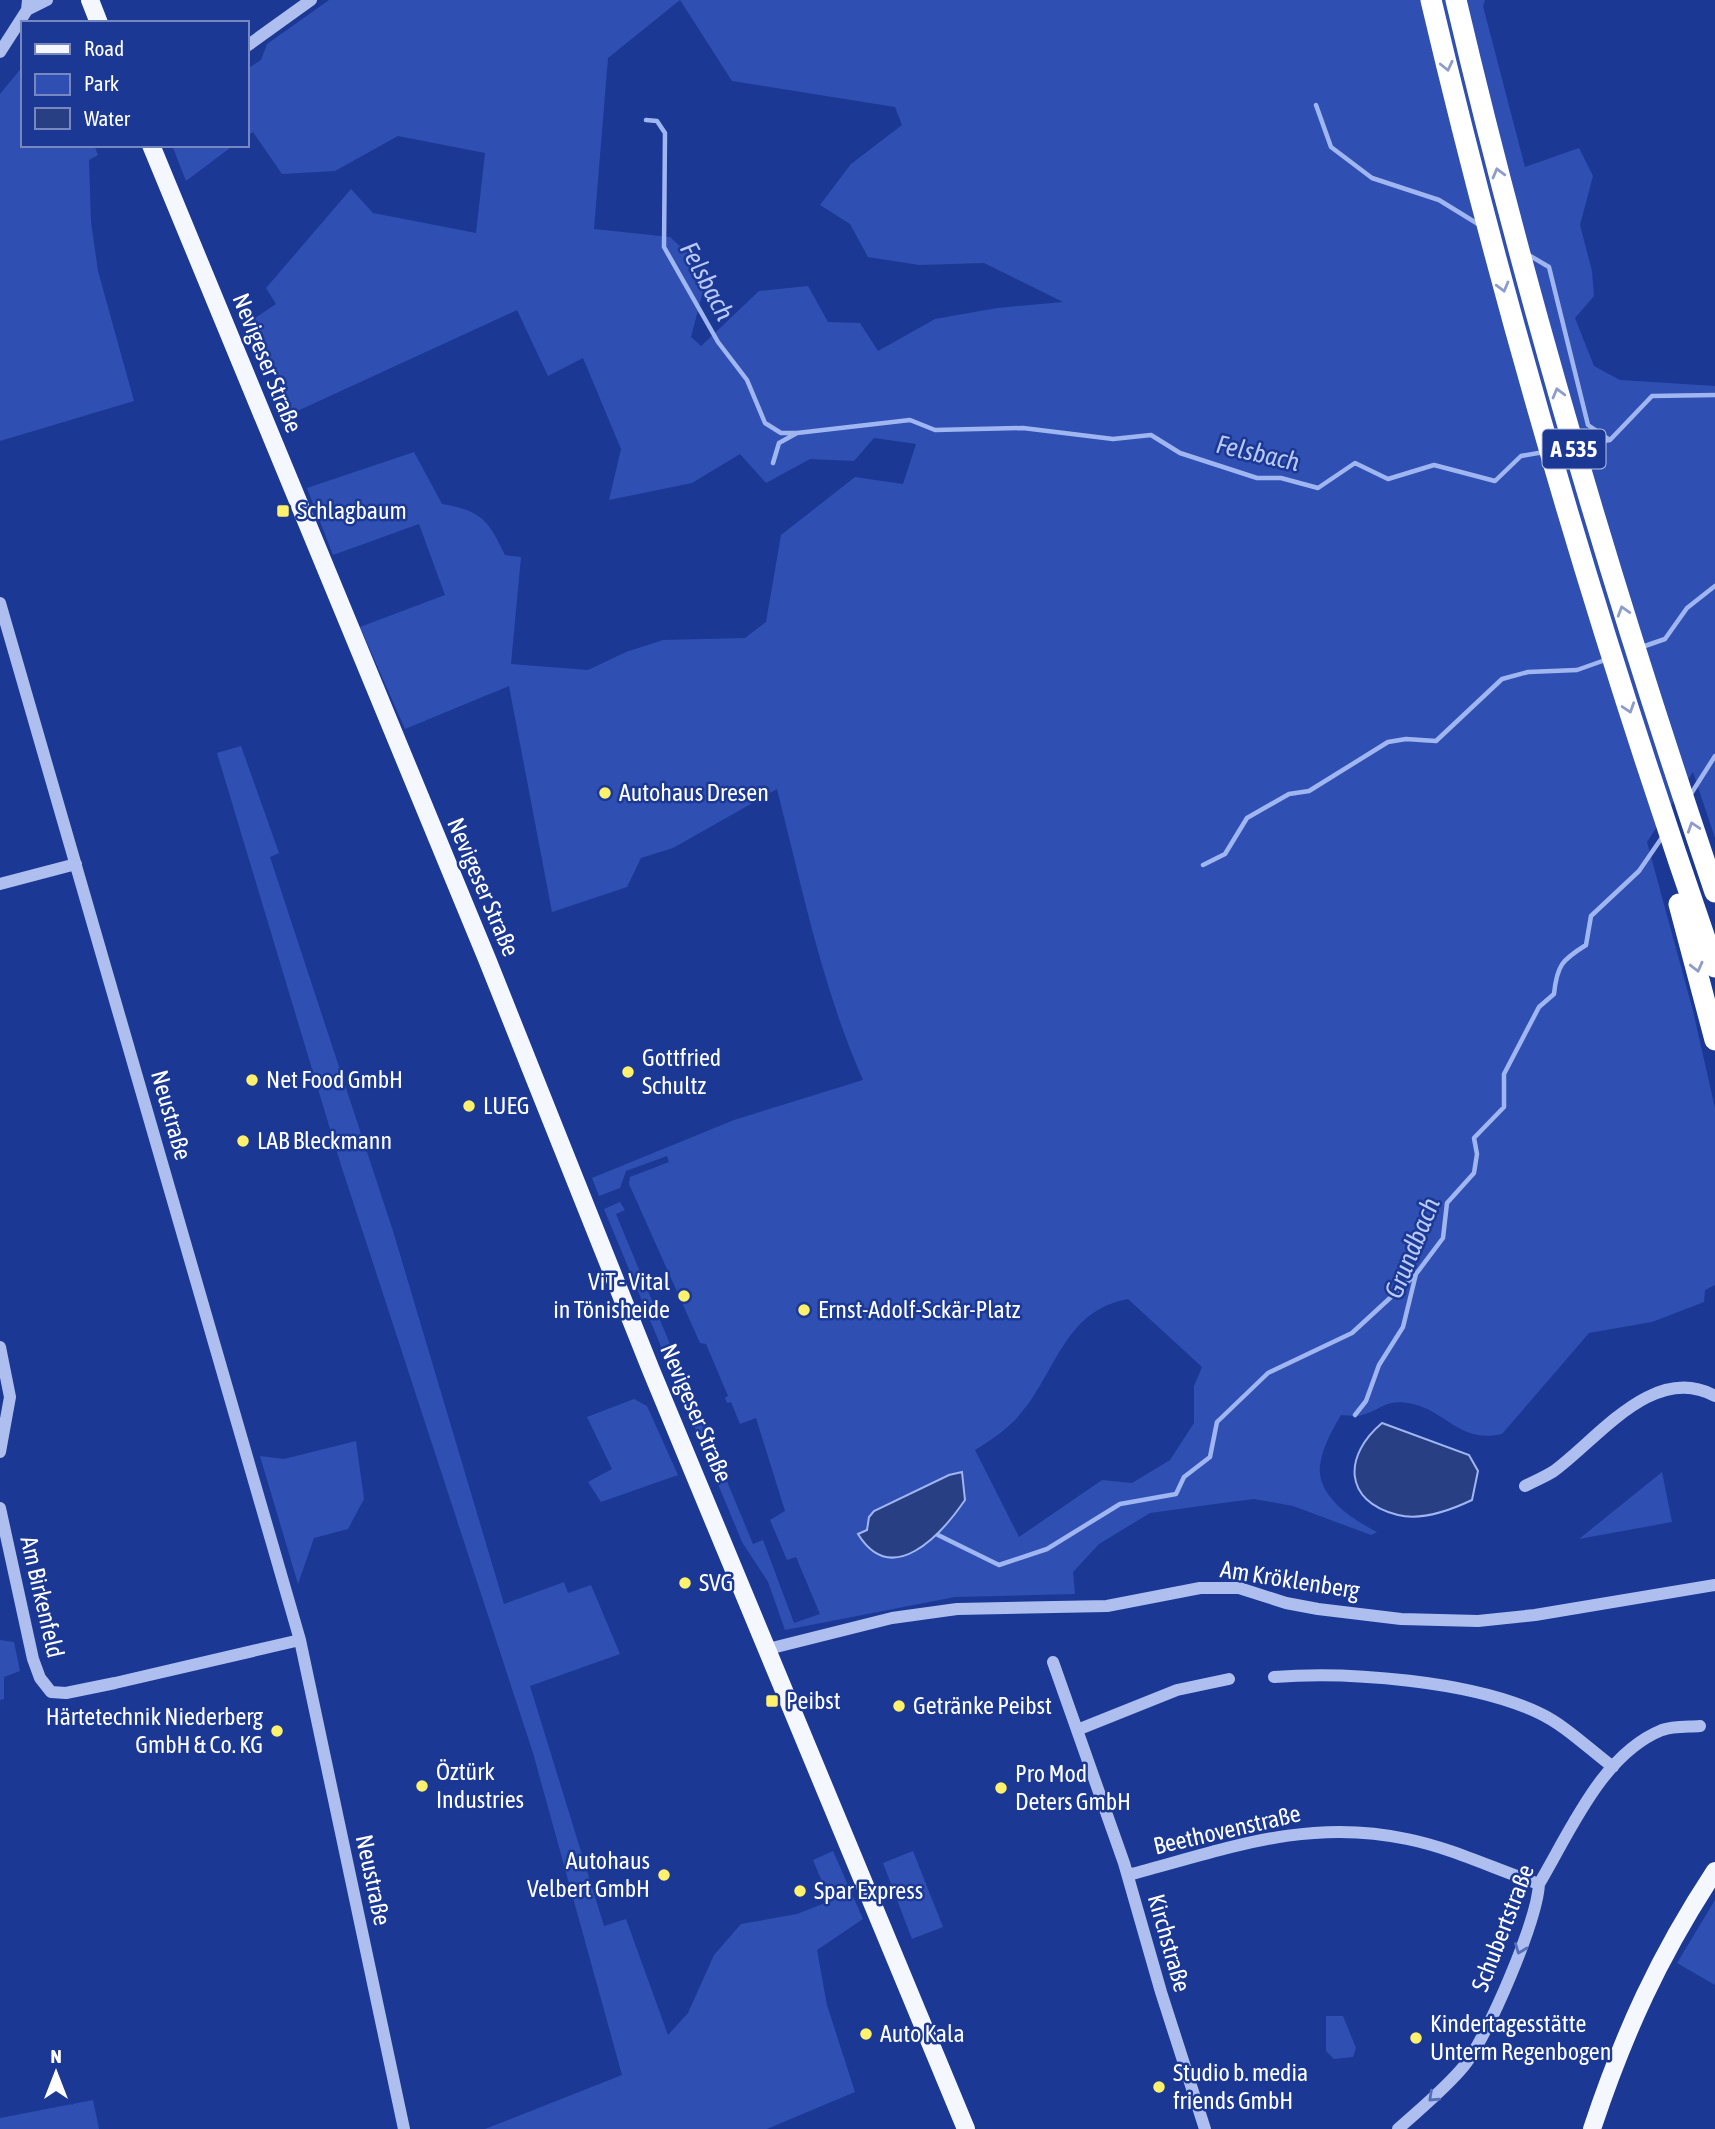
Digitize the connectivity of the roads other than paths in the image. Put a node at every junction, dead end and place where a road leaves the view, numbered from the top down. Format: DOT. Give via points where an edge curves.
graph roads {
  1 [pos="47,0"];
  2 [pos="90,0"];
  3 [pos="311,0"];
  4 [pos="1431,0"];
  5 [pos="1456,0"];
  6 [pos="27,5"];
  7 [pos="98,21"];
  8 [pos="248,45"];
  9 [pos="0,52"];
  10 [pos="152,147"];
  11 [pos="0,603"];
  12 [pos="1672,840"];
  13 [pos="76,864"];
  14 [pos="0,884"];
  15 [pos="1715,892"];
  16 [pos="1715,967"];
  17 [pos="1715,1040"];
  18 [pos="0,1347"];
  19 [pos="1715,1396"];
  20 [pos="0,1452"];
  21 [pos="1525,1486"];
  22 [pos="0,1508"];
  23 [pos="1715,1585"];
  24 [pos="300,1640"];
  25 [pos="768,1649"];
  26 [pos="1053,1662"];
  27 [pos="1274,1677"];
  28 [pos="1229,1679"];
  29 [pos="1700,1726"];
  30 [pos="1077,1730"];
  31 [pos="1613,1767"];
  32 [pos="1715,1871"];
  33 [pos="1128,1875"];
  34 [pos="1539,1884"];
  35 [pos="404,2129"];
  36 [pos="966,2129"];
  37 [pos="1205,2129"];
  38 [pos="1398,2129"];
  39 [pos="1592,2129"];
  1 -- 6 [label="street"];
  2 -- 7 [label="main road"];
  3 -- 8 [label="street"];
  4 -- 12 [label="highway, A 535, one-way" via="1541,425"];
  15 -- 5 [label="highway, A 535, one-way" via="1568,429"];
  6 -- 9 [label="street"];
  10 -- 25 [label="main road, Nevigeser Straße"];
  11 -- 13 [label="street, Neustraße"];
  12 -- 16 [label="highway, A 535"];
  12 -- 17 [label="highway, one-way" via="1671,878"];
  13 -- 14 [label="street"];
  13 -- 24 [label="street, Neustraße"];
  18 -- 20 [label="street" via="10,1397"];
  19 -- 21 [label="street" via="1687,1387 1643,1398 1552,1473"];
  22 -- 24 [label="street, Am Birkenfeld" via="33,1659 51,1692 115,1683"];
  23 -- 25 [label="street, Am Kröklenberg" via="1478,1621 1401,1619 1286,1604 1239,1588 1200,1588 1107,1606 957,1608 859,1625"];
  24 -- 35 [label="street, Neustraße"];
  25 -- 36 [label="main road, Nevigeser Straße"];
  26 -- 30 [label="street, Kirchstraße"];
  27 -- 31 [label="street" via="1314,1674 1395,1679 1475,1693 1540,1713"];
  28 -- 30 [label="street" via="1177,1690"];
  29 -- 31 [label="street, Schubertstraße" via="1663,1730"];
  30 -- 33 [label="street, Kirchstraße"];
  31 -- 34 [label="street, Schubertstraße"];
  32 -- 39 [label="main road" via="1632,2018"];
  33 -- 34 [label="street, Beethovenstraße" via="1284,1834 1347,1830 1448,1850"];
  33 -- 37 [label="street, Kirchstraße"];
  34 -- 38 [label="street, Schubertstraße, one-way" via="1538,1903 1507,1983 1466,2063"];
}
